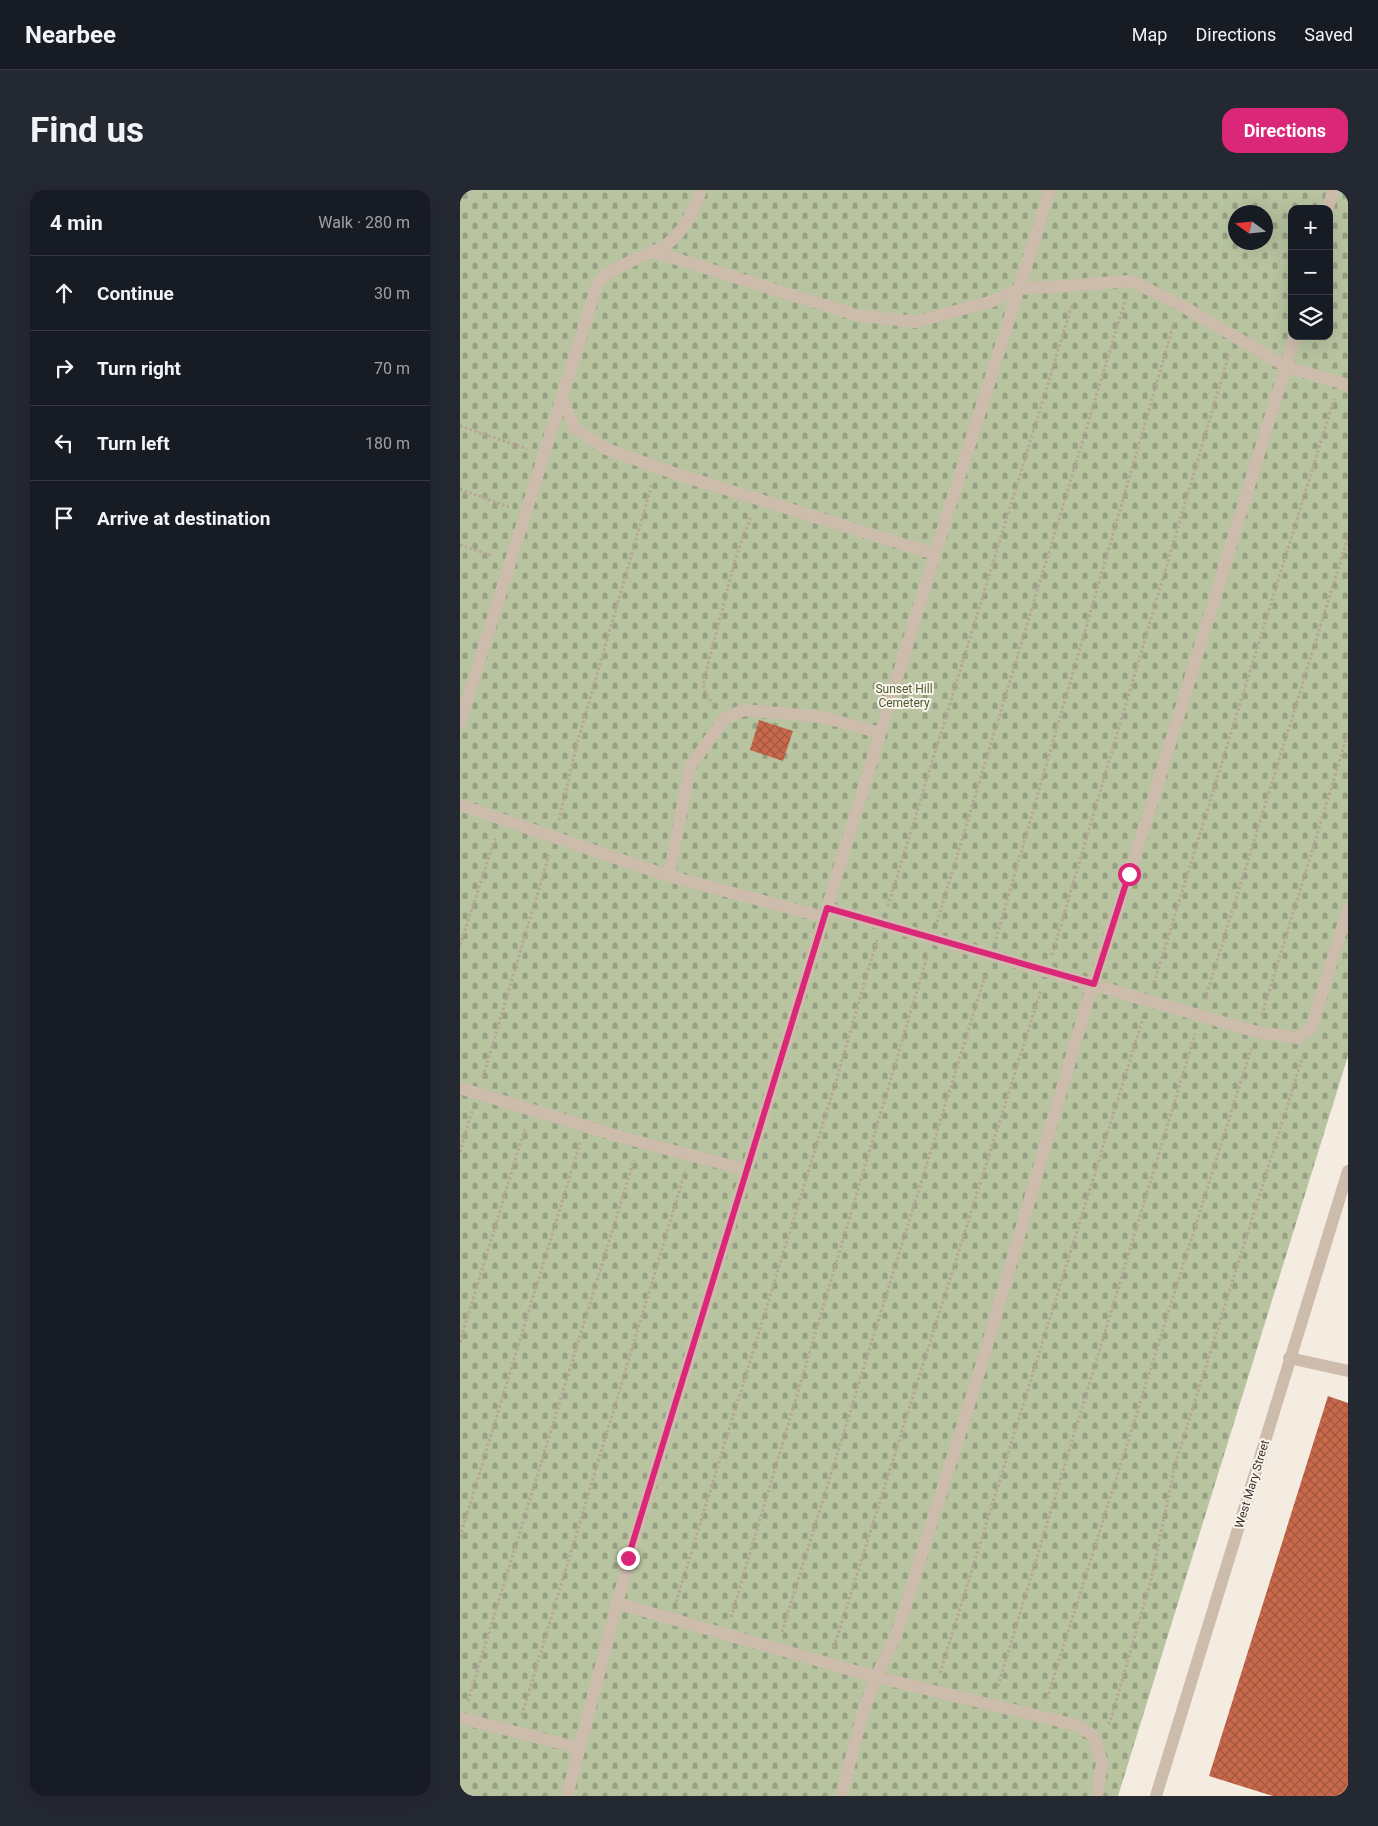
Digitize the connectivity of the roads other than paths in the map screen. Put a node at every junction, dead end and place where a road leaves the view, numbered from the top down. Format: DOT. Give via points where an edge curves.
graph roads {
  1 [pos="701,190"];
  2 [pos="1050,190"];
  3 [pos="1333,190"];
  4 [pos="1329,205"];
  5 [pos="651,251"];
  6 [pos="1019,289"];
  7 [pos="1294,340"];
  8 [pos="1287,367"];
  9 [pos="1344,384"];
  10 [pos="562,400"];
  11 [pos="935,554"];
  12 [pos="460,723"];
  13 [pos="880,733"];
  14 [pos="460,806"];
  15 [pos="668,876"];
  16 [pos="1348,909"];
  17 [pos="825,912"];
  18 [pos="1094,984"];
  19 [pos="460,1088"];
  20 [pos="747,1170"];
  21 [pos="1348,1171"];
  22 [pos="1290,1358"];
  23 [pos="1348,1371"];
  24 [pos="616,1603"];
  25 [pos="876,1677"];
  26 [pos="462,1718"];
  27 [pos="578,1748"];
  28 [pos="567,1796"];
  29 [pos="841,1796"];
  30 [pos="1097,1796"];
  31 [pos="1156,1796"];
  1 -- 5 [label="street" via="690,218 667,244"];
  2 -- 6 [label="street"];
  3 -- 4 [label="street"];
  5 -- 6 [label="street" via="856,315 915,322 993,301"];
  5 -- 10 [label="street" via="611,270 598,282"];
  6 -- 8 [label="street" via="1131,281 1179,304"];
  6 -- 11 [label="street"];
  7 -- 8 [label="street"];
  8 -- 9 [label="street"];
  8 -- 18 [label="street"];
  10 -- 11 [label="street" via="574,428 604,448"];
  10 -- 12 [label="street"];
  11 -- 13 [label="street"];
  13 -- 15 [label="street" via="823,716 743,710 724,719 690,767"];
  13 -- 17 [label="street"];
  14 -- 15 [label="street"];
  15 -- 17 [label="street"];
  16 -- 18 [label="street" via="1311,1030 1298,1038 1257,1032"];
  17 -- 18 [label="street" via="883,923"];
  17 -- 20 [label="street"];
  18 -- 25 [label="street" via="979,1373 896,1636"];
  19 -- 20 [label="street"];
  20 -- 24 [label="street"];
  21 -- 22 [label="street, West Mary Street"];
  22 -- 23 [label="street"];
  22 -- 31 [label="street, West Mary Street"];
  24 -- 25 [label="street"];
  24 -- 27 [label="street"];
  25 -- 29 [label="street" via="863,1712"];
  25 -- 30 [label="street" via="1076,1725 1093,1735 1102,1762"];
  26 -- 27 [label="street"];
  27 -- 28 [label="street"];
}
